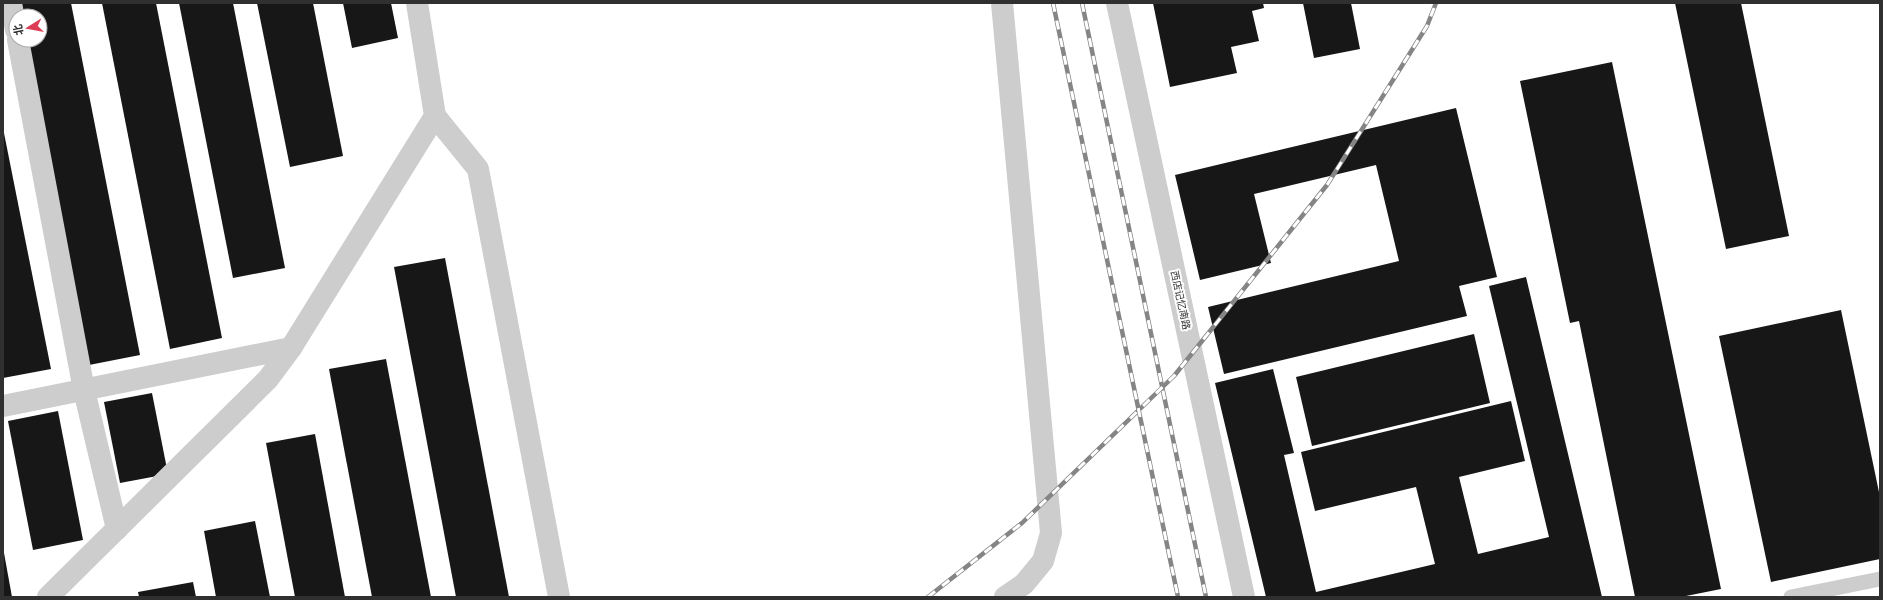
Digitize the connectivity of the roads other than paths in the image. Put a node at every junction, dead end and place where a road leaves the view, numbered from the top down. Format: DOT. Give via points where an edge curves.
graph roads {
  1 [pos="417,3"];
  2 [pos="1002,3"];
  3 [pos="1117,3"];
  4 [pos="20,48"];
  5 [pos="435,116"];
  6 [pos="291,348"];
  7 [pos="84,390"];
  8 [pos="3,406"];
  9 [pos="117,529"];
  10 [pos="1880,579"];
  11 [pos="48,597"];
  12 [pos="559,597"];
  13 [pos="1005,597"];
  14 [pos="1244,597"];
  15 [pos="1791,597"];
  1 -- 5 [label="street"];
  2 -- 13 [label="street" via="1051,533 1043,561 1024,584"];
  3 -- 14 [label="street, 西店记忆南路"];
  4 -- 7 [label="street"];
  5 -- 6 [label="street"];
  5 -- 12 [label="street" via="478,169"];
  6 -- 7 [label="street"];
  6 -- 9 [label="street" via="268,379"];
  7 -- 8 [label="street"];
  7 -- 9 [label="street"];
  9 -- 11 [label="street"];
  10 -- 15 [label="lane"];
}
